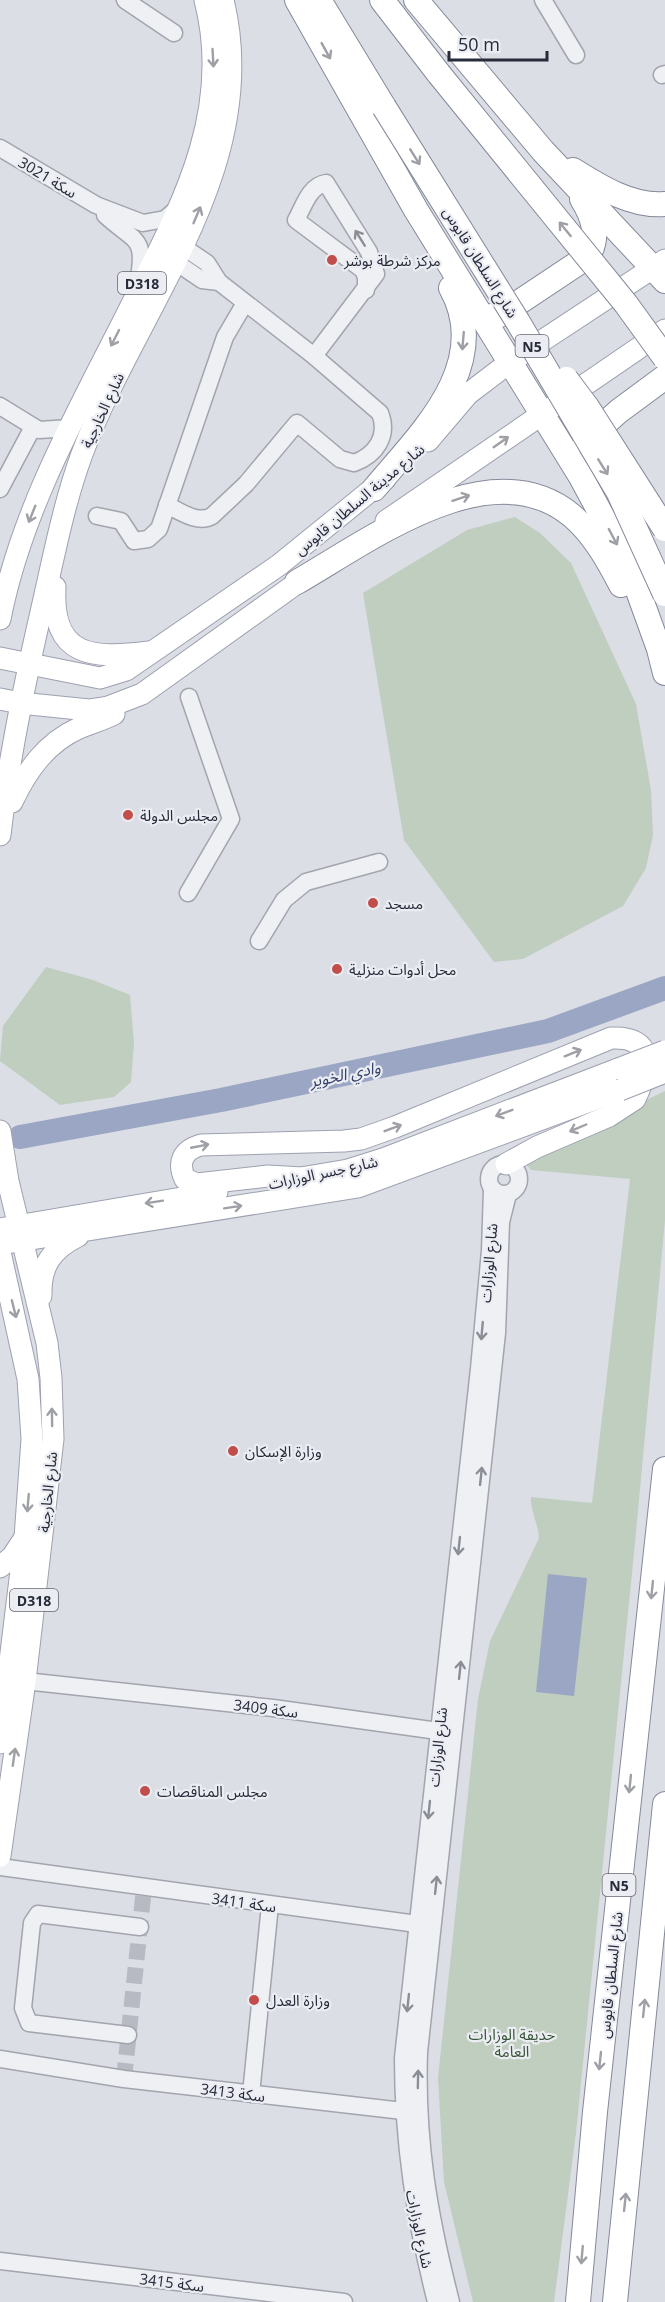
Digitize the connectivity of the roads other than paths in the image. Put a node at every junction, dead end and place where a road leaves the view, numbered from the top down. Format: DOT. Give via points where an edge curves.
graph roads {
  1 [pos="124,0"];
  2 [pos="297,0"];
  3 [pos="319,0"];
  4 [pos="382,0"];
  5 [pos="416,0"];
  6 [pos="543,0"];
  7 [pos="210,2"];
  8 [pos="174,33"];
  9 [pos="576,55"];
  10 [pos="0,148"];
  11 [pos="543,151"];
  12 [pos="566,174"];
  13 [pos="665,204"];
  14 [pos="96,205"];
  15 [pos="180,207"];
  16 [pos="416,210"];
  17 [pos="178,254"];
  18 [pos="662,270"];
  19 [pos="366,290"];
  20 [pos="135,297"];
  21 [pos="245,303"];
  22 [pos="477,308"];
  23 [pos="518,322"];
  24 [pos="665,330"];
  25 [pos="314,356"];
  26 [pos="665,358"];
  27 [pos="510,362"];
  28 [pos="665,377"];
  29 [pos="0,406"];
  30 [pos="541,414"];
  31 [pos="36,428"];
  32 [pos="70,428"];
  33 [pos="56,462"];
  34 [pos="581,477"];
  35 [pos="0,489"];
  36 [pos="374,489"];
  37 [pos="167,505"];
  38 [pos="97,516"];
  39 [pos="665,530"];
  40 [pos="57,538"];
  41 [pos="17,552"];
  42 [pos="0,575"];
  43 [pos="297,582"];
  44 [pos="665,594"];
  45 [pos="0,619"];
  46 [pos="151,651"];
  47 [pos="0,657"];
  48 [pos="29,664"];
  49 [pos="665,673"];
  50 [pos="142,694"];
  51 [pos="189,697"];
  52 [pos="10,701"];
  53 [pos="0,831"];
  54 [pos="379,862"];
  55 [pos="188,893"];
  56 [pos="259,941"];
  57 [pos="665,1051"];
  58 [pos="665,1072"];
  59 [pos="619,1079"];
  60 [pos="0,1131"];
  61 [pos="506,1164"];
  62 [pos="302,1178"];
  63 [pos="8,1181"];
  64 [pos="492,1189"];
  65 [pos="508,1194"];
  66 [pos="91,1221"];
  67 [pos="14,1231"];
  68 [pos="0,1244"];
  69 [pos="0,1252"];
  70 [pos="47,1343"];
  71 [pos="665,1469"];
  72 [pos="25,1538"];
  73 [pos="0,1567"];
  74 [pos="23,1581"];
  75 [pos="13,1639"];
  76 [pos="25,1681"];
  77 [pos="3,1719"];
  78 [pos="438,1731"];
  79 [pos="0,1743"];
  80 [pos="446,1794"];
  81 [pos="665,1804"];
  82 [pos="0,1856"];
  83 [pos="0,1867"];
  84 [pos="270,1905"];
  85 [pos="417,1924"];
  86 [pos="140,1927"];
  87 [pos="424,1991"];
  88 [pos="128,2034"];
  89 [pos="0,2059"];
  90 [pos="251,2094"];
  91 [pos="403,2111"];
  92 [pos="422,2168"];
  93 [pos="0,2261"];
  94 [pos="344,2302"];
  95 [pos="436,2302"];
  96 [pos="451,2302"];
  97 [pos="578,2302"];
  98 [pos="615,2302"];
  1 -- 8 [label="street"];
  2 -- 16 [label="highway, one-way"];
  3 -- 23 [label="highway, شارع السلطان قابوس / N5, one-way, bridge"];
  26 -- 4 [label="highway, one-way, bridge"];
  5 -- 11 [label="highway"];
  6 -- 9 [label="street"];
  7 -- 15 [label="main road, شارع الخارجية / D318, one-way" via="213,71 209,115 202,152"];
  17 -- 7 [label="main road, شارع الخارجية / D318, one-way" via="212,177 228,120 232,56"];
  10 -- 14 [label="street, سكة 3021"];
  11 -- 12 [label="highway"];
  11 -- 13 [label="highway" via="613,194"];
  12 -- 18 [label="highway"];
  12 -- 22 [label="highway" via="591,215 595,231 593,248 500,315"];
  14 -- 15 [label="street, سكة 3021" via="143,223 165,219"];
  14 -- 20 [label="street, سكة 3021" via="137,241 142,263"];
  15 -- 20 [label="main road, شارع الخارجية / D318"];
  16 -- 22 [label="highway"];
  16 -- 36 [label="highway, one-way" via="418,227 461,306 465,333 461,363 444,400"];
  17 -- 21 [label="street" via="202,280 219,282"];
  17 -- 40 [label="main road, شارع الخارجية / D318" via="104,402 82,455"];
  18 -- 27 [label="main road, شارع مدينة السلطان قابوس"];
  19 -- 19 [label="street, one-way" via="376,274 374,262 326,183 319,184 296,220 363,270"];
  19 -- 25 [label="street"];
  20 -- 32 [label="main road, شارع الخارجية / D318, one-way"];
  21 -- 25 [label="street"];
  21 -- 37 [label="street" via="225,337"];
  22 -- 27 [label="highway"];
  23 -- 39 [label="highway, bridge" via="587,407"];
  23 -- 44 [label="highway, شارع السلطان قابوس / N5, one-way, bridge" via="619,493"];
  24 -- 30 [label="main road, شارع مدينة السلطان قابوس"];
  25 -- 37 [label="street" via="380,413 383,432 373,453 354,463 340,459 297,423 246,484 212,516 197,519"];
  27 -- 30 [label="highway"];
  27 -- 36 [label="main road, شارع مدينة السلطان قابوس" via="468,394 424,446"];
  28 -- 34 [label="highway" via="578,447 576,462"];
  29 -- 31 [label="street"];
  30 -- 34 [label="highway"];
  43 -- 30 [label="main road, شارع مدينة السلطان قابوس, one-way"];
  31 -- 32 [label="street"];
  31 -- 33 [label="street"];
  31 -- 35 [label="street"];
  32 -- 33 [label="main road, شارع الخارجية / D318"];
  33 -- 41 [label="main road, شارع الخارجية / D318, one-way"];
  34 -- 49 [label="highway, one-way" via="629,566"];
  36 -- 46 [label="main road, شارع مدينة السلطان قابوس" via="279,565"];
  37 -- 38 [label="street" via="159,529 139,542 130,537 121,521"];
  40 -- 46 [label="main road" via="53,610 69,640 96,656"];
  40 -- 48 [label="main road, شارع الخارجية / D318"];
  41 -- 42 [label="main road"];
  41 -- 45 [label="main road, شارع الخارجية / D318"];
  43 -- 49 [label="highway, one-way" via="396,525 466,495 501,490 526,494 549,501 571,515 592,536"];
  43 -- 50 [label="main road, شارع مدينة السلطان قابوس"];
  46 -- 48 [label="main road, شارع مدينة السلطان قابوس" via="126,670 100,678"];
  47 -- 48 [label="main road, شارع مدينة السلطان قابوس"];
  48 -- 52 [label="main road, شارع الخارجية / D318"];
  50 -- 52 [label="main road, شارع مدينة السلطان قابوس" via="89,710"];
  50 -- 53 [label="main road" via="123,710 77,729 41,754 24,776"];
  51 -- 55 [label="street" via="231,819"];
  52 -- 53 [label="main road, شارع الخارجية / D318"];
  54 -- 56 [label="street" via="306,882 284,900"];
  57 -- 59 [label="main road, شارع جسر الوزارات, bridge"];
  58 -- 59 [label="main road, شارع جسر الوزارات, bridge"];
  59 -- 62 [label="main road, شارع جسر الوزارات, one-way" via="383,1160"];
  66 -- 59 [label="main road, شارع جسر الوزارات, one-way" via="358,1188"];
  60 -- 63 [label="main road, شارع الخارجية / D318"];
  62 -- 61 [label="main road, one-way" via="268,1176 197,1184 185,1179 181,1159 190,1148 201,1145 361,1138 611,1038 638,1041 644,1049 645,1065 635,1099 609,1116"];
  61 -- 64 [label="street" via="490,1172 488,1181"];
  61 -- 65 [label="street" via="514,1167 519,1180 516,1189"];
  62 -- 66 [label="main road, شارع جسر الوزارات, one-way"];
  63 -- 66 [label="main road" via="26,1203 38,1210"];
  63 -- 67 [label="main road, شارع الخارجية / D318"];
  64 -- 65 [label="street" via="501,1195"];
  64 -- 78 [label="street, شارع الوزارات, one-way" via="479,1369"];
  80 -- 65 [label="street, شارع الوزارات, one-way" via="497,1333 501,1222"];
  66 -- 67 [label="main road, شارع جسر الوزارات"];
  66 -- 70 [label="main road" via="57,1248 44,1269 41,1293"];
  67 -- 68 [label="main road, شارع جسر الوزارات"];
  67 -- 70 [label="main road, شارع الخارجية / D318"];
  69 -- 72 [label="main road, شارع الخارجية / D318, one-way" via="28,1379 32,1438"];
  74 -- 70 [label="main road, شارع الخارجية / D318, one-way" via="52,1439"];
  71 -- 97 [label="highway, شارع السلطان قابوس / N5, one-way" via="596,2100"];
  72 -- 73 [label="main road"];
  72 -- 74 [label="main road, شارع الخارجية / D318"];
  74 -- 75 [label="main road, شارع الخارجية / D318"];
  74 -- 76 [label="main road, شارع الخارجية / D318"];
  75 -- 76 [label="main road" via="18,1668"];
  75 -- 77 [label="main road, شارع الخارجية / D318"];
  76 -- 77 [label="main road" via="14,1690"];
  76 -- 78 [label="street, سكة 3409" via="273,1708"];
  82 -- 76 [label="main road, شارع الخارجية / D318, one-way"];
  77 -- 79 [label="main road, شارع الخارجية / D318"];
  78 -- 80 [label="street" via="448,1740"];
  78 -- 85 [label="street, شارع الوزارات, one-way"];
  87 -- 80 [label="street, شارع الوزارات, one-way"];
  98 -- 81 [label="highway, N5, one-way"];
  83 -- 84 [label="street, سكة 3411"];
  84 -- 85 [label="street, سكة 3411"];
  84 -- 90 [label="street"];
  85 -- 87 [label="street" via="427,1938"];
  85 -- 91 [label="street, شارع الوزارات, one-way" via="405,2024"];
  86 -- 88 [label="street" via="38,1914 32,1923 23,2008 29,2023"];
  92 -- 87 [label="street, شارع الوزارات, one-way" via="418,2084"];
  89 -- 90 [label="street, سكة 3413"];
  90 -- 91 [label="street, سكة 3413"];
  91 -- 92 [label="street" via="413,2119"];
  91 -- 95 [label="street, شارع الوزارات" via="414,2210"];
  92 -- 96 [label="street, شارع الوزارات"];
  93 -- 94 [label="street, سكة 3415"];
}
